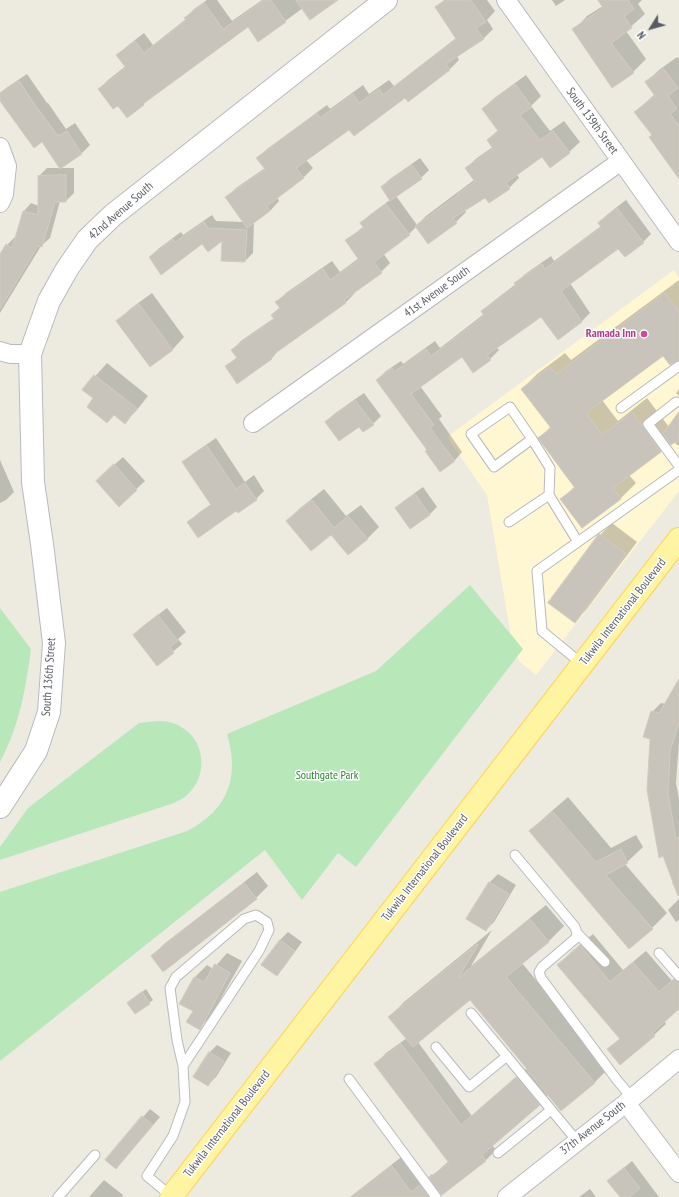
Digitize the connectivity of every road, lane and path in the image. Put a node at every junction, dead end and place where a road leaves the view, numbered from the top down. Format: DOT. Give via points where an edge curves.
graph roads {
  1 [pos="386,0"];
  2 [pos="506,0"];
  3 [pos="0,147"];
  4 [pos="621,161"];
  5 [pos="0,203"];
  6 [pos="679,242"];
  7 [pos="0,351"];
  8 [pos="30,354"];
  9 [pos="679,366"];
  10 [pos="676,402"];
  11 [pos="621,408"];
  12 [pos="253,423"];
  13 [pos="532,439"];
  14 [pos="679,466"];
  15 [pos="679,470"];
  16 [pos="549,495"];
  17 [pos="509,522"];
  18 [pos="679,539"];
  19 [pos="578,542"];
  20 [pos="42,544"];
  21 [pos="582,664"];
  22 [pos="2,804"];
  23 [pos="515,855"];
  24 [pos="577,933"];
  25 [pos="659,953"];
  26 [pos="605,962"];
  27 [pos="679,976"];
  28 [pos="471,1013"];
  29 [pos="436,1047"];
  30 [pos="507,1056"];
  31 [pos="679,1059"];
  32 [pos="183,1066"];
  33 [pos="349,1079"];
  34 [pos="629,1100"];
  35 [pos="551,1110"];
  36 [pos="577,1141"];
  37 [pos="498,1153"];
  38 [pos="95,1155"];
  39 [pos="679,1173"];
  40 [pos="58,1197"];
  41 [pos="171,1197"];
  42 [pos="436,1197"];
  43 [pos="507,1197"];
  1 -- 8 [label="street, 42nd Avenue South" via="113,215 87,240 49,302"];
  2 -- 4 [label="street, South 139th Street"];
  3 -- 5 [label="street" via="7,166 4,194"];
  4 -- 6 [label="street, South 139th Street"];
  4 -- 12 [label="street, 41st Avenue South"];
  7 -- 8 [label="street"];
  8 -- 20 [label="street, 42nd Avenue South" via="33,482"];
  9 -- 11 [label="lane"];
  10 -- 14 [label="lane" via="648,424"];
  13 -- 13 [label="lane" via="510,407 471,434 494,467"];
  13 -- 16 [label="lane" via="550,468"];
  15 -- 19 [label="lane"];
  16 -- 17 [label="lane"];
  16 -- 19 [label="lane"];
  18 -- 21 [label="main road, Tukwila International Boulevard"];
  19 -- 21 [label="lane" via="537,571 542,631"];
  20 -- 22 [label="street, South 136th Street" via="54,644 49,712 36,751"];
  21 -- 41 [label="main road, Tukwila International Boulevard"];
  23 -- 24 [label="lane" via="575,927"];
  24 -- 26 [label="lane"];
  24 -- 34 [label="lane" via="576,938 539,972"];
  25 -- 27 [label="lane"];
  28 -- 30 [label="lane"];
  29 -- 30 [label="lane" via="469,1087"];
  30 -- 35 [label="lane"];
  31 -- 34 [label="street, 37th Avenue South"];
  32 -- 32 [label="lane" via="259,951 269,930 267,922 256,915 244,919 176,977 170,988"];
  32 -- 41 [label="lane" via="185,1102 173,1136 147,1176"];
  33 -- 42 [label="lane"];
  34 -- 36 [label="street, 37th Avenue South"];
  34 -- 39 [label="street"];
  35 -- 36 [label="lane"];
  35 -- 37 [label="lane"];
  36 -- 43 [label="street, 37th Avenue South"];
  38 -- 40 [label="lane"];
}
